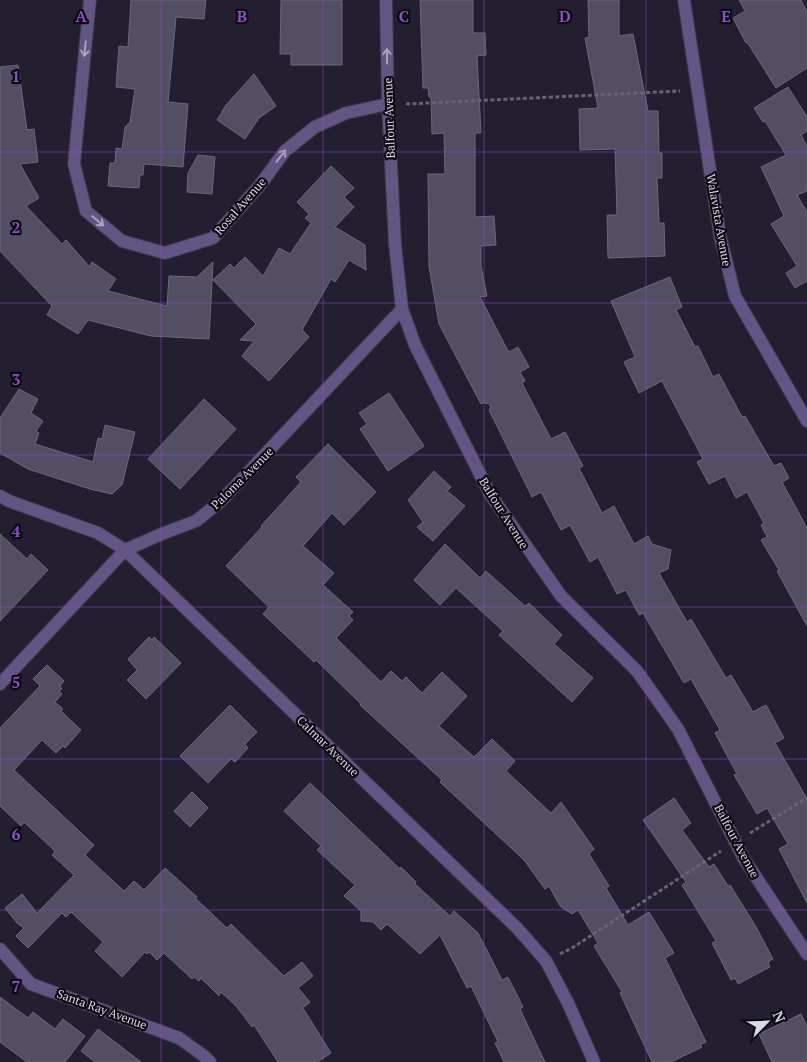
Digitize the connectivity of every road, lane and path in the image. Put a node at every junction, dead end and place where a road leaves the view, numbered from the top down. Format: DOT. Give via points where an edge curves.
graph roads {
  1 [pos="90,0"];
  2 [pos="386,0"];
  3 [pos="684,0"];
  4 [pos="698,90"];
  5 [pos="388,104"];
  6 [pos="402,309"];
  7 [pos="807,421"];
  8 [pos="0,496"];
  9 [pos="125,550"];
  10 [pos="0,684"];
  11 [pos="807,798"];
  12 [pos="736,842"];
  13 [pos="0,949"];
  14 [pos="807,954"];
  15 [pos="546,961"];
  16 [pos="210,1062"];
  17 [pos="594,1062"];
  1 -- 5 [label="street, Rosal Avenue, one-way" via="74,164 86,211 122,241 165,253 212,238 260,185 285,150 315,128 346,113"];
  5 -- 2 [label="street, Balfour Avenue, one-way"];
  3 -- 4 [label="street, Walavista Avenue"];
  4 -- 5 [label="path"];
  4 -- 7 [label="street, Walavista Avenue" via="720,236 735,296"];
  5 -- 6 [label="street, Balfour Avenue" via="395,244"];
  6 -- 9 [label="street, Paloma Avenue" via="221,501 196,521"];
  6 -- 12 [label="street, Balfour Avenue" via="415,345 490,494 561,596 637,671 678,728"];
  8 -- 9 [label="street, Calmar Avenue" via="98,533"];
  9 -- 10 [label="street, Paloma Avenue"];
  9 -- 15 [label="street, Calmar Avenue" via="517,928"];
  11 -- 12 [label="path"];
  12 -- 14 [label="street, Balfour Avenue"];
  12 -- 15 [label="path" via="572,948"];
  13 -- 16 [label="street, Santa Ray Avenue" via="32,984 180,1038"];
  15 -- 17 [label="street, Calmar Avenue"];
}
